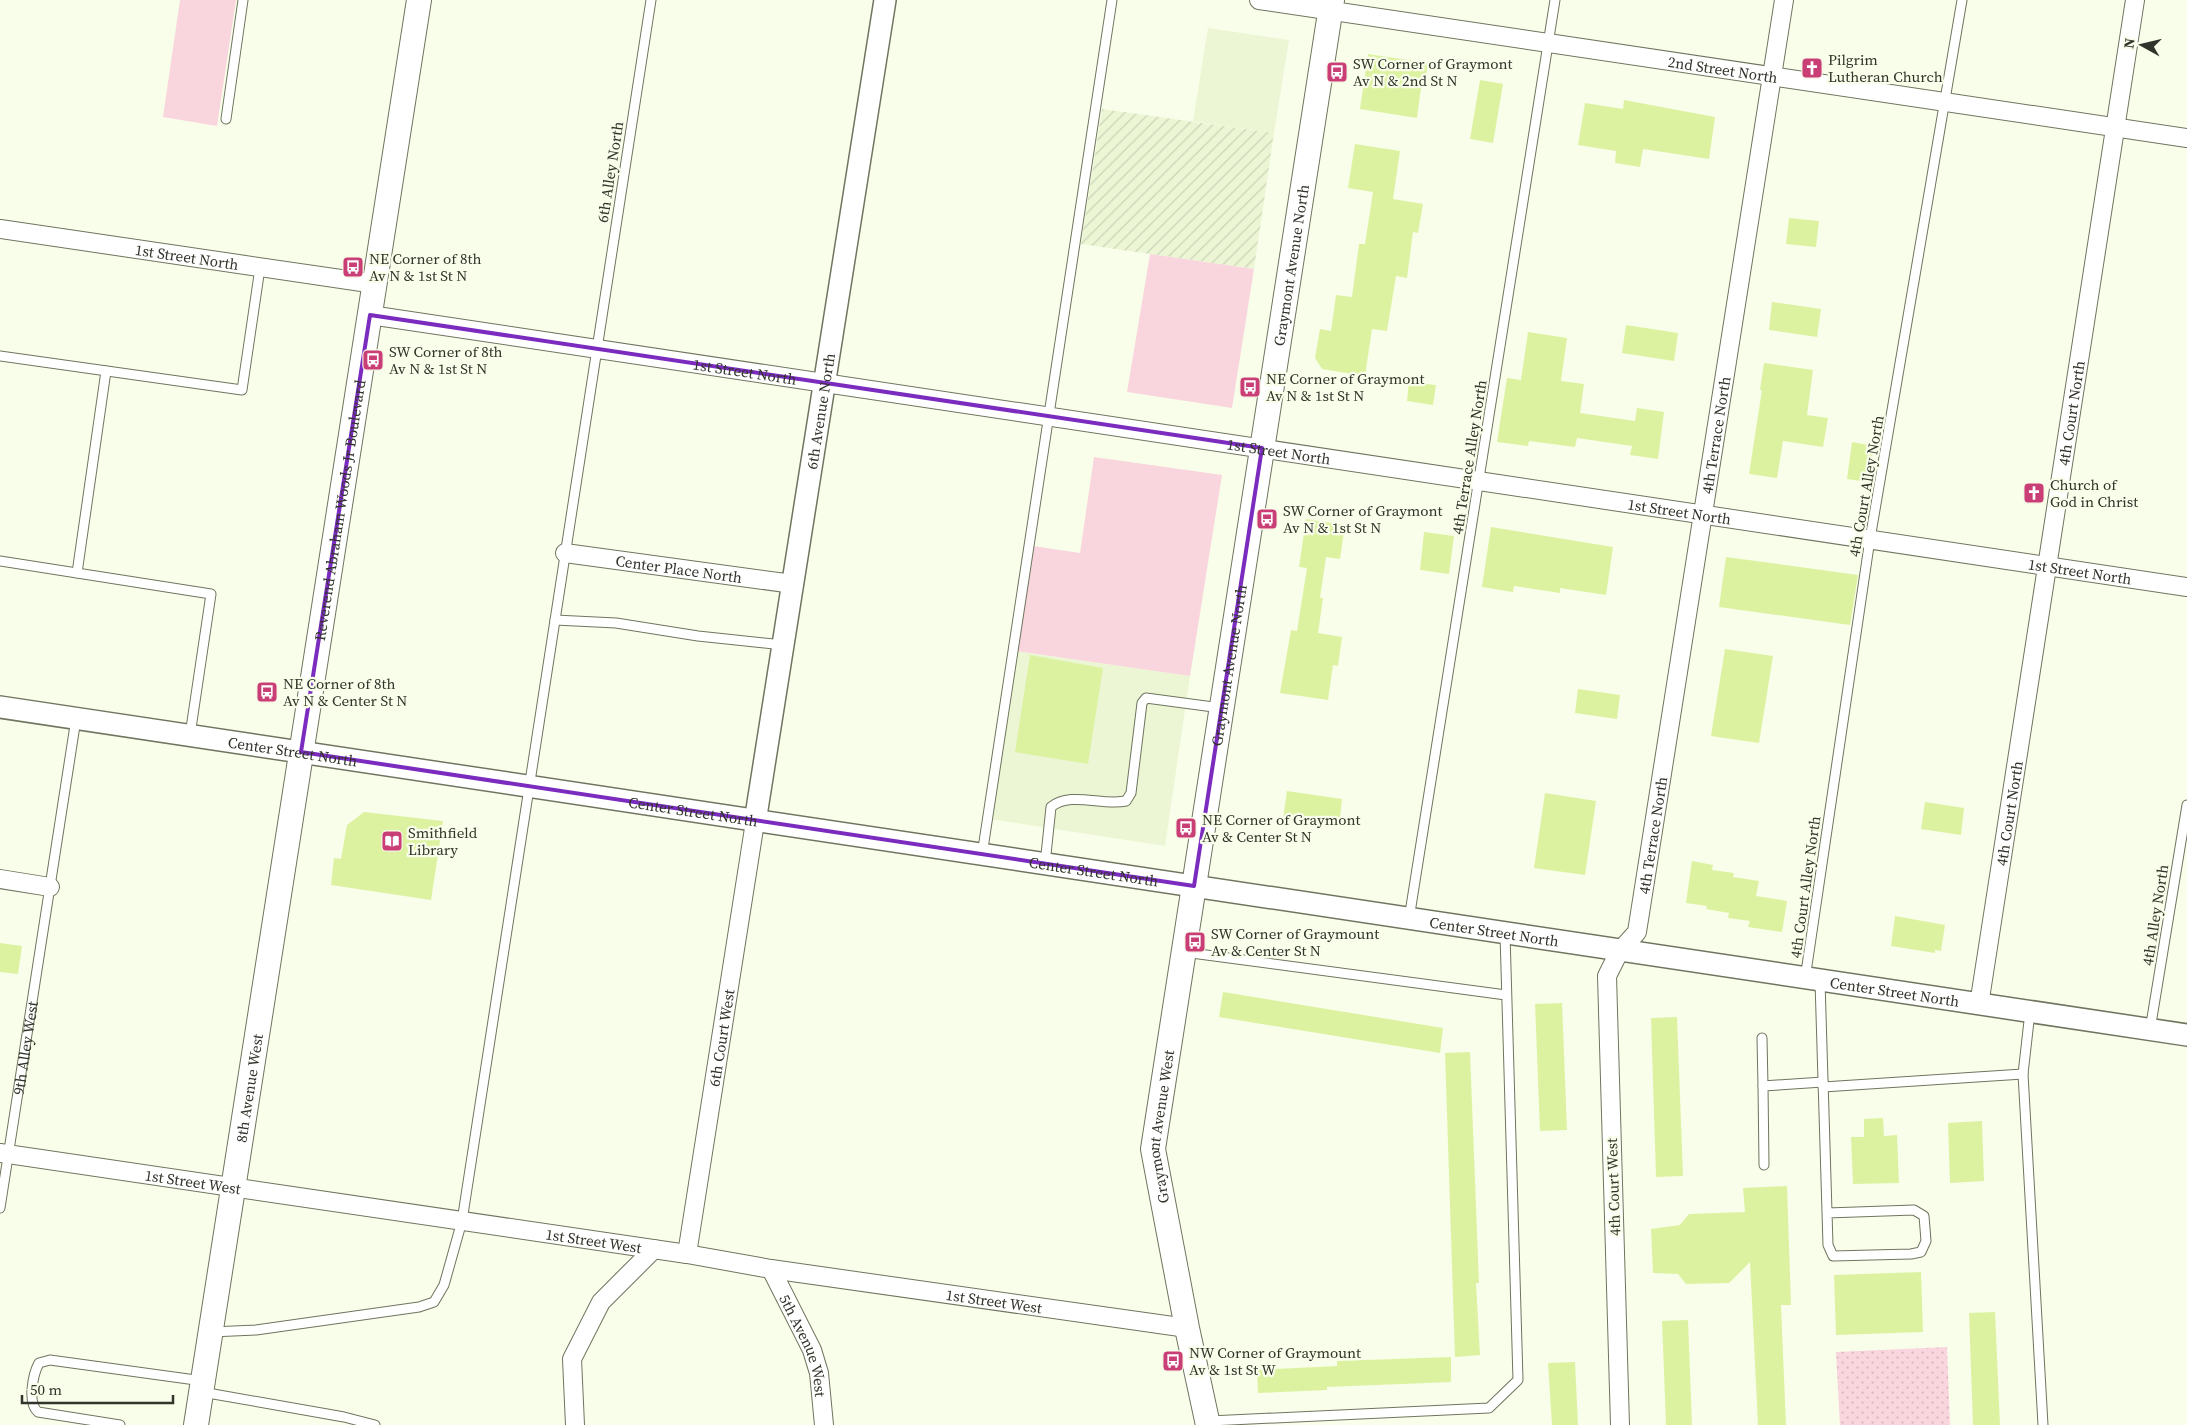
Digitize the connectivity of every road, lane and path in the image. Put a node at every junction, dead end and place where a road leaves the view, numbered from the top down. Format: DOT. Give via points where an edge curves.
graph roads {
  1 [pos="243,0"];
  2 [pos="419,0"];
  3 [pos="651,0"];
  4 [pos="885,0"];
  5 [pos="1112,0"];
  6 [pos="1259,0"];
  7 [pos="1555,0"];
  8 [pos="1784,0"];
  9 [pos="1962,0"];
  10 [pos="2135,0"];
  11 [pos="1332,5"];
  12 [pos="1548,43"];
  13 [pos="1772,77"];
  14 [pos="1945,102"];
  15 [pos="226,120"];
  16 [pos="2114,128"];
  17 [pos="2187,138"];
  18 [pos="0,229"];
  19 [pos="260,268"];
  20 [pos="375,284"];
  21 [pos="370,315"];
  22 [pos="597,349"];
  23 [pos="0,356"];
  24 [pos="106,370"];
  25 [pos="824,383"];
  26 [pos="1050,416"];
  27 [pos="1262,448"];
  28 [pos="1479,481"];
  29 [pos="1703,514"];
  30 [pos="1870,539"];
  31 [pos="566,553"];
  32 [pos="0,561"];
  33 [pos="2048,566"];
  34 [pos="77,573"];
  35 [pos="793,584"];
  36 [pos="2187,587"];
  37 [pos="555,620"];
  38 [pos="783,645"];
  39 [pos="0,707"];
  40 [pos="1222,708"];
  41 [pos="76,718"];
  42 [pos="190,735"];
  43 [pos="301,752"];
  44 [pos="529,788"];
  45 [pos="2187,804"];
  46 [pos="755,822"];
  47 [pos="982,855"];
  48 [pos="1045,864"];
  49 [pos="0,878"];
  50 [pos="1194,886"];
  51 [pos="50,887"];
  52 [pos="1409,919"];
  53 [pos="1505,934"];
  54 [pos="1183,952"];
  55 [pos="1619,952"];
  56 [pos="1813,980"];
  57 [pos="1506,995"];
  58 [pos="1979,1005"];
  59 [pos="2030,1012"];
  60 [pos="2150,1030"];
  61 [pos="2187,1035"];
  62 [pos="1762,1038"];
  63 [pos="2023,1074"];
  64 [pos="1823,1084"];
  65 [pos="1763,1086"];
  66 [pos="4,1154"];
  67 [pos="1764,1165"];
  68 [pos="233,1188"];
  69 [pos="0,1208"];
  70 [pos="1827,1213"];
  71 [pos="462,1221"];
  72 [pos="654,1250"];
  73 [pos="687,1254"];
  74 [pos="771,1269"];
  75 [pos="1187,1328"];
  76 [pos="211,1332"];
  77 [pos="202,1387"];
  78 [pos="1208,1423"];
  79 [pos="120,1425"];
  80 [pos="196,1425"];
  81 [pos="375,1425"];
  82 [pos="575,1425"];
  83 [pos="824,1425"];
  84 [pos="1620,1425"];
  85 [pos="2043,1425"];
  1 -- 15 [label="lane"];
  2 -- 20 [label="main road, Reverend Abraham Woods Jr Boulevard"];
  3 -- 22 [label="lane, 6th Alley North"];
  4 -- 25 [label="street, 6th Avenue North"];
  5 -- 26 [label="lane"];
  6 -- 11 [label="street, 2nd Street North"];
  7 -- 12 [label="lane, 4th Terrace Alley North"];
  8 -- 13 [label="street, 4th Terrace North"];
  9 -- 14 [label="lane, 4th Court Alley North"];
  10 -- 16 [label="street, 4th Court North"];
  11 -- 12 [label="street, 2nd Street North"];
  11 -- 27 [label="main road, Graymont Avenue North"];
  12 -- 13 [label="street, 2nd Street North"];
  12 -- 28 [label="lane, 4th Terrace Alley North"];
  13 -- 14 [label="street, 2nd Street North"];
  13 -- 29 [label="street, 4th Terrace North"];
  14 -- 16 [label="street, 2nd Street North"];
  14 -- 30 [label="lane, 4th Court Alley North"];
  16 -- 17 [label="street, 2nd Street North"];
  16 -- 33 [label="street, 4th Court North"];
  18 -- 19 [label="street, 1st Street North"];
  19 -- 20 [label="street, 1st Street North"];
  19 -- 24 [label="lane" via="242,390"];
  20 -- 21 [label="main road, Reverend Abraham Woods Jr Boulevard"];
  21 -- 22 [label="street, 1st Street North"];
  21 -- 43 [label="main road, Reverend Abraham Woods Jr Boulevard"];
  22 -- 25 [label="street, 1st Street North"];
  22 -- 31 [label="lane, 6th Alley North"];
  23 -- 24 [label="lane"];
  24 -- 34 [label="lane"];
  25 -- 26 [label="street, 1st Street North"];
  25 -- 35 [label="street, 6th Avenue North"];
  26 -- 27 [label="street, 1st Street North"];
  26 -- 47 [label="lane"];
  27 -- 28 [label="street, 1st Street North"];
  27 -- 40 [label="main road, Graymont Avenue North"];
  28 -- 29 [label="street, 1st Street North"];
  28 -- 52 [label="lane, 4th Terrace Alley North"];
  29 -- 30 [label="street, 1st Street North"];
  29 -- 55 [label="street, 4th Terrace North" via="1637,932"];
  30 -- 33 [label="street, 1st Street North"];
  30 -- 56 [label="lane, 4th Court Alley North"];
  31 -- 35 [label="street, Center Place North"];
  31 -- 37 [label="lane, 6th Alley North"];
  32 -- 34 [label="lane"];
  33 -- 36 [label="street, 1st Street North"];
  33 -- 58 [label="street, 4th Court North"];
  34 -- 42 [label="lane" via="211,594"];
  35 -- 38 [label="street, 6th Avenue North"];
  37 -- 38 [label="lane" via="616,623"];
  37 -- 44 [label="lane, 6th Alley North"];
  38 -- 46 [label="street, 6th Avenue North"];
  39 -- 41 [label="street, Center Street North"];
  40 -- 48 [label="lane" via="1146,698 1142,703 1131,792 1126,801 1058,801 1051,807"];
  40 -- 50 [label="main road, Graymont Avenue North"];
  41 -- 42 [label="street, Center Street North"];
  41 -- 51 [label="lane, 9th Alley West"];
  42 -- 43 [label="street, Center Street North"];
  43 -- 44 [label="street, Center Street North"];
  43 -- 68 [label="main road, 8th Avenue West"];
  44 -- 46 [label="street, Center Street North"];
  44 -- 71 [label="lane, 6th Alley North"];
  45 -- 60 [label="lane, 4th Alley North"];
  46 -- 47 [label="street, Center Street North"];
  46 -- 73 [label="street, 6th Court West"];
  47 -- 48 [label="street, Center Street North"];
  48 -- 50 [label="street, Center Street North"];
  49 -- 51 [label="street"];
  50 -- 52 [label="street, Center Street North"];
  50 -- 54 [label="main road, Graymont Avenue West"];
  51 -- 66 [label="lane, 9th Alley West"];
  52 -- 53 [label="street, Center Street North"];
  53 -- 55 [label="street, Center Street North"];
  53 -- 57 [label="lane"];
  54 -- 57 [label="lane"];
  54 -- 75 [label="main road, Graymont Avenue West" via="1153,1148"];
  55 -- 56 [label="street, Center Street North"];
  55 -- 84 [label="street, 4th Court West" via="1607,976"];
  56 -- 58 [label="street, Center Street North"];
  56 -- 64 [label="lane, 4th Court Alley North"];
  57 -- 78 [label="lane" via="1518,1380 1489,1408"];
  58 -- 59 [label="street, Center Street North"];
  59 -- 60 [label="street, Center Street North"];
  59 -- 63 [label="lane"];
  60 -- 61 [label="street, Center Street North"];
  62 -- 65 [label="lane"];
  63 -- 64 [label="lane"];
  63 -- 85 [label="lane"];
  64 -- 65 [label="lane"];
  64 -- 70 [label="lane, 4th Court Alley North"];
  65 -- 67 [label="lane"];
  66 -- 68 [label="street, 1st Street West"];
  66 -- 69 [label="lane, 9th Alley West"];
  68 -- 71 [label="street, 1st Street West"];
  68 -- 76 [label="main road, 8th Avenue West"];
  70 -- 70 [label="lane, 4th Court Alley North" via="1828,1245 1833,1256 1911,1254 1921,1252 1926,1242 1924,1216 1914,1210"];
  71 -- 72 [label="street, 1st Street West"];
  71 -- 76 [label="lane, 6th Alley North" via="444,1285 434,1302 419,1307 256,1330"];
  72 -- 73 [label="street, 1st Street West"];
  72 -- 82 [label="street" via="601,1302 572,1359"];
  73 -- 74 [label="street, 1st Street West"];
  74 -- 75 [label="street, 1st Street West"];
  74 -- 83 [label="street, 5th Avenue West" via="819,1372"];
  75 -- 78 [label="main road, Graymont Avenue West"];
  76 -- 77 [label="main road, 8th Avenue West"];
  77 -- 79 [label="lane" via="50,1360 39,1363 32,1398 34,1409"];
  77 -- 80 [label="main road, 8th Avenue West"];
  77 -- 81 [label="lane"];
}
